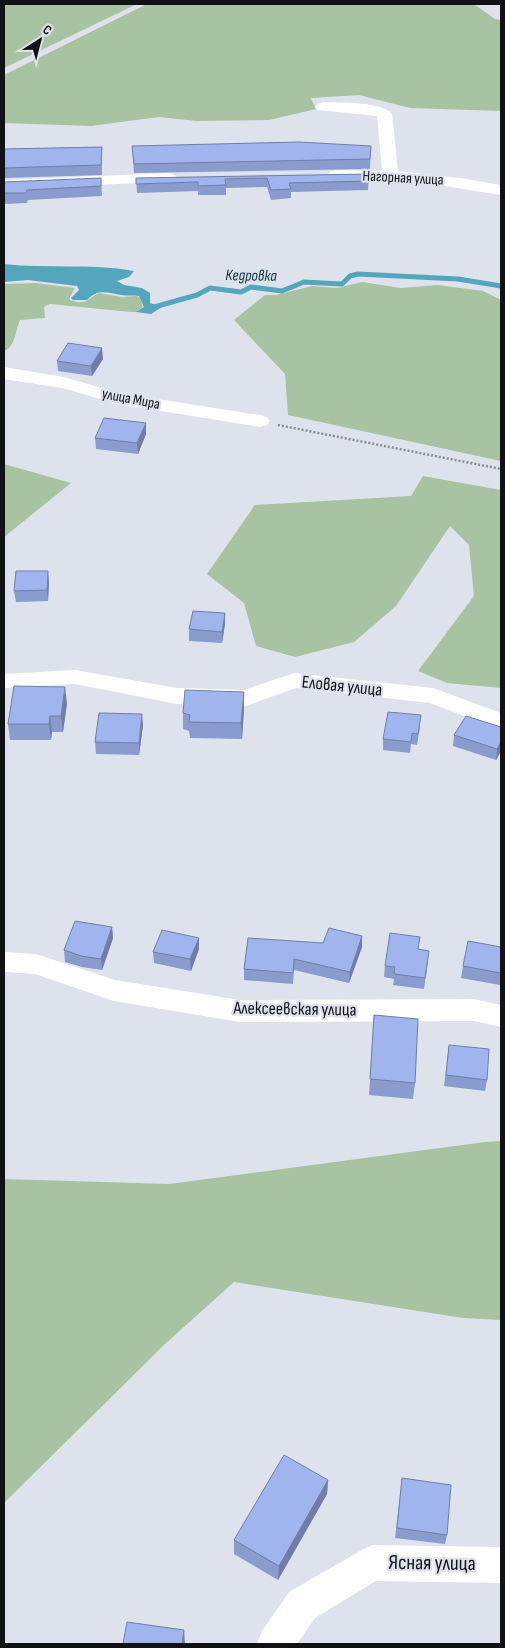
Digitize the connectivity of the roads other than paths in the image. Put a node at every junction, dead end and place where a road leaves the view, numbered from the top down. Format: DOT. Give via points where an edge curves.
graph roads {
  1 [pos="323,107"];
  2 [pos="320,176"];
  3 [pos="391,176"];
  4 [pos="181,178"];
  5 [pos="4,185"];
  6 [pos="501,190"];
  7 [pos="4,373"];
  8 [pos="260,422"];
  9 [pos="4,681"];
  10 [pos="501,722"];
  11 [pos="4,962"];
  12 [pos="501,1016"];
  13 [pos="501,1565"];
  14 [pos="274,1644"];
  1 -- 3 [label="street" via="376,110 384,114"];
  2 -- 3 [label="street, Нагорная улица"];
  3 -- 6 [label="street, Нагорная улица" via="438,179"];
  4 -- 5 [label="street"];
  7 -- 8 [label="street, улица Мира" via="64,382 117,398"];
  9 -- 10 [label="street, Еловая улица" via="75,677 177,696 246,698 294,680 433,696"];
  11 -- 12 [label="street, Алексеевская улица" via="36,964 114,990 240,1011 474,1010"];
  13 -- 14 [label="street, Ясная улица" via="372,1562 302,1605"];
}
